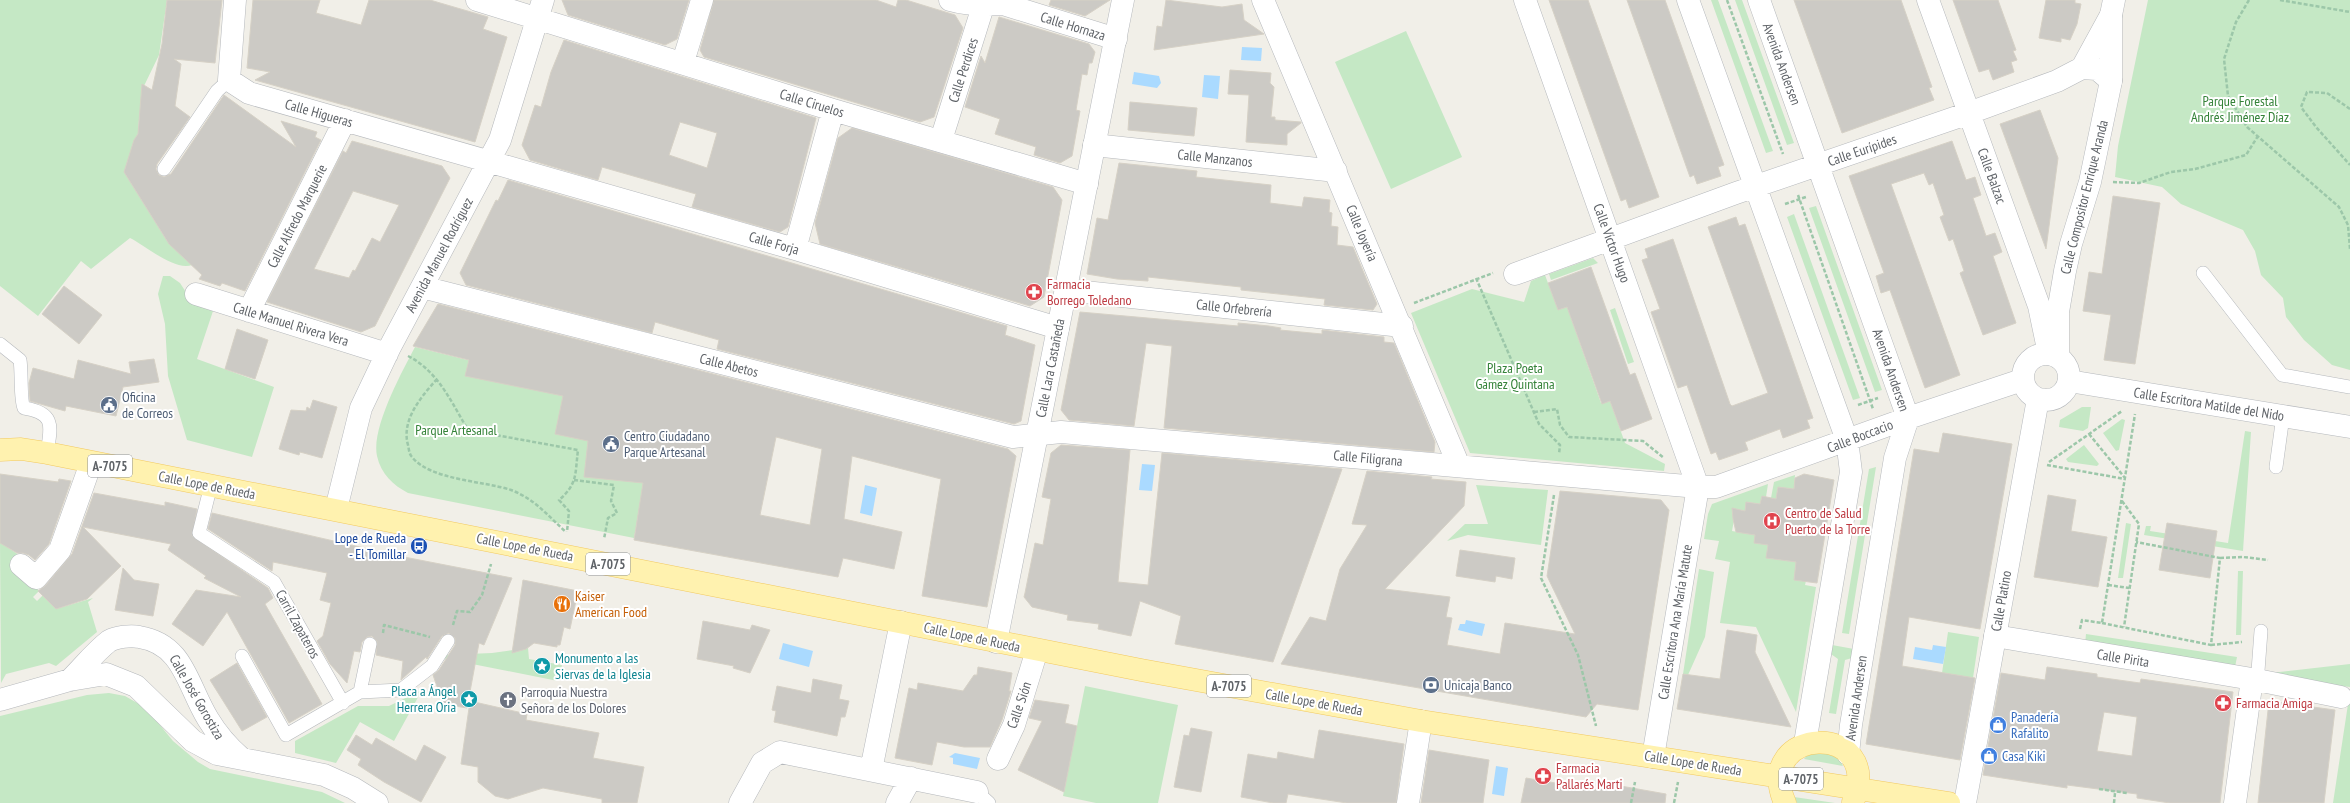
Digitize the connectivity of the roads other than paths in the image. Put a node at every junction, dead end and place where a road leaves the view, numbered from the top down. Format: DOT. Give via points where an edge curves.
graph roads {
  1 [pos="235,0"];
  2 [pos="476,0"];
  3 [pos="702,0"];
  4 [pos="950,0"];
  5 [pos="1123,0"];
  6 [pos="1264,0"];
  7 [pos="1525,0"];
  8 [pos="1688,0"];
  9 [pos="1759,0"];
  10 [pos="1928,0"];
  11 [pos="984,3"];
  12 [pos="2112,7"];
  13 [pos="540,10"];
  14 [pos="1116,39"];
  15 [pos="683,62"];
  16 [pos="2082,68"];
  17 [pos="229,80"];
  18 [pos="2111,80"];
  19 [pos="833,110"];
  20 [pos="1969,113"];
  21 [pos="345,120"];
  22 [pos="941,140"];
  23 [pos="1094,146"];
  24 [pos="489,162"];
  25 [pos="1819,165"];
  26 [pos="164,169"];
  27 [pos="1336,171"];
  28 [pos="1087,184"];
  29 [pos="1755,186"];
  30 [pos="1610,238"];
  31 [pos="795,249"];
  32 [pos="2203,273"];
  33 [pos="1515,274"];
  34 [pos="422,287"];
  35 [pos="1066,290"];
  36 [pos="196,294"];
  37 [pos="249,311"];
  38 [pos="1402,326"];
  39 [pos="1058,328"];
  40 [pos="0,344"];
  41 [pos="388,351"];
  42 [pos="2053,355"];
  43 [pos="2022,380"];
  44 [pos="2069,381"];
  45 [pos="2350,386"];
  46 [pos="2038,399"];
  47 [pos="2283,416"];
  48 [pos="1908,418"];
  49 [pos="2350,427"];
  50 [pos="1037,434"];
  51 [pos="1847,440"];
  52 [pos="0,450"];
  53 [pos="47,453"];
  54 [pos="91,463"];
  55 [pos="1459,466"];
  56 [pos="2276,467"];
  57 [pos="211,485"];
  58 [pos="1698,487"];
  59 [pos="336,509"];
  60 [pos="21,565"];
  61 [pos="901,622"];
  62 [pos="1995,636"];
  63 [pos="2260,637"];
  64 [pos="448,641"];
  65 [pos="996,642"];
  66 [pos="370,644"];
  67 [pos="1037,650"];
  68 [pos="242,656"];
  69 [pos="2252,679"];
  70 [pos="70,680"];
  71 [pos="360,692"];
  72 [pos="2341,697"];
  73 [pos="0,700"];
  74 [pos="343,703"];
  75 [pos="1421,721"];
  76 [pos="1805,743"];
  77 [pos="1848,754"];
  78 [pos="1653,757"];
  79 [pos="998,759"];
  80 [pos="243,760"];
  81 [pos="871,770"];
  82 [pos="1779,776"];
  83 [pos="911,778"];
  84 [pos="1856,796"];
  85 [pos="983,798"];
  86 [pos="1783,801"];
  87 [pos="377,803"];
  88 [pos="740,803"];
  89 [pos="897,803"];
  90 [pos="1408,803"];
  91 [pos="1949,803"];
  92 [pos="1965,803"];
  93 [pos="2235,803"];
  1 -- 17 [label="street"];
  2 -- 13 [label="street, Calle Ciruelos"];
  3 -- 15 [label="street"];
  4 -- 11 [label="street, Calle Hornaza"];
  5 -- 14 [label="street, Calle Lara Castañeda"];
  6 -- 27 [label="street, Calle Joyería"];
  7 -- 30 [label="street, Calle Víctor Hugo"];
  8 -- 29 [label="street"];
  9 -- 25 [label="street, Avenida Andersen"];
  10 -- 20 [label="street, Calle Balzac"];
  11 -- 14 [label="street, Calle Hornaza" via="1003,4"];
  11 -- 22 [label="street, Calle Perdices"];
  12 -- 16 [label="street, Calle Compositor Enrique Aranda"];
  12 -- 18 [label="street, Calle Compositor Enrique Aranda"];
  13 -- 15 [label="street, Calle Ciruelos"];
  13 -- 24 [label="street, Avenida Manuel Rodríguez" via="500,140"];
  14 -- 23 [label="street, Calle Lara Castañeda"];
  15 -- 19 [label="street, Calle Ciruelos"];
  16 -- 18 [label="street" via="2097,69"];
  16 -- 20 [label="street, Calle Eurípides" via="2057,81"];
  17 -- 21 [label="street, Calle Higueras" via="249,92"];
  17 -- 26 [label="lane" via="217,91"];
  18 -- 42 [label="street, Calle Compositor Enrique Aranda" via="2090,182 2065,271"];
  19 -- 22 [label="street, Calle Ciruelos"];
  19 -- 31 [label="street"];
  20 -- 25 [label="street, Calle Eurípides"];
  20 -- 42 [label="street, Calle Balzac" via="2039,306"];
  21 -- 24 [label="street, Calle Higueras"];
  21 -- 37 [label="street, Calle Alfredo Marquerie"];
  22 -- 28 [label="street, Calle Ciruelos"];
  23 -- 27 [label="street, Calle Manzanos"];
  23 -- 28 [label="street, Calle Lara Castañeda"];
  24 -- 31 [label="street, Calle Forja"];
  24 -- 34 [label="street, Avenida Manuel Rodríguez"];
  25 -- 29 [label="street, Calle Eurípides"];
  25 -- 48 [label="street, Avenida Andersen"];
  27 -- 38 [label="street, Calle Joyería"];
  28 -- 35 [label="street, Calle Lara Castañeda"];
  29 -- 30 [label="street, Calle Eurípides"];
  29 -- 51 [label="street"];
  30 -- 33 [label="street"];
  30 -- 58 [label="street, Calle Víctor Hugo"];
  31 -- 39 [label="street, Calle Forja"];
  32 -- 45 [label="lane" via="2282,375"];
  34 -- 41 [label="street, Avenida Manuel Rodríguez"];
  34 -- 50 [label="street, Calle Abetos" via="1013,437"];
  35 -- 38 [label="street, Calle Orfebrería"];
  35 -- 39 [label="street, Calle Lara Castañeda"];
  36 -- 37 [label="street, Calle Manuel Rivera Vera"];
  37 -- 41 [label="street, Calle Manuel Rivera Vera"];
  38 -- 55 [label="street, Calle Joyería"];
  39 -- 50 [label="street, Calle Lara Castañeda"];
  40 -- 53 [label="lane" via="20,360 23,386 20,402 24,408 36,410 46,416 51,424"];
  41 -- 59 [label="street, Avenida Manuel Rodríguez" via="361,408"];
  42 -- 43 [label="street" via="2035,356 2025,366"];
  42 -- 44 [label="street" via="2067,367"];
  43 -- 46 [label="street" via="2027,392"];
  43 -- 48 [label="street, Calle Boccacio"];
  44 -- 46 [label="street" via="2063,393 2051,400"];
  44 -- 47 [label="street, Calle Escritora Matilde del Nido" via="2138,397"];
  46 -- 62 [label="street, Calle Platino"];
  47 -- 49 [label="street, Calle Escritora Matilde del Nido"];
  47 -- 56 [label="lane"];
  48 -- 51 [label="street, Calle Boccacio"];
  48 -- 77 [label="street, Avenida Andersen" via="1895,458"];
  50 -- 55 [label="street, Calle Filigrana" via="1061,432"];
  50 -- 65 [label="street, Calle Lara Castañeda"];
  51 -- 58 [label="street, Calle Boccacio" via="1716,487"];
  51 -- 76 [label="street" via="1852,472"];
  52 -- 53 [label="main road, Calle Lope de Rueda / A-7075" via="22,449"];
  53 -- 54 [label="main road, Calle Lope de Rueda / A-7075"];
  54 -- 57 [label="main road, Calle Lope de Rueda / A-7075"];
  54 -- 60 [label="street" via="60,550 36,578"];
  55 -- 58 [label="street, Calle Filigrana"];
  57 -- 59 [label="main road, Calle Lope de Rueda / A-7075"];
  57 -- 74 [label="lane, Carril Zapateros" via="199,533 274,582"];
  58 -- 78 [label="street, Calle Escritora Ana María Matute"];
  59 -- 61 [label="main road, Calle Lope de Rueda / A-7075"];
  61 -- 65 [label="main road, Calle Lope de Rueda / A-7075"];
  61 -- 81 [label="street"];
  62 -- 69 [label="street, Calle Pirita"];
  62 -- 92 [label="street, Calle Platino"];
  63 -- 69 [label="lane" via="2258,671"];
  64 -- 71 [label="lane" via="432,666 400,690"];
  65 -- 67 [label="main road, Calle Lope de Rueda / A-7075"];
  66 -- 71 [label="lane"];
  67 -- 75 [label="main road, Calle Lope de Rueda / A-7075"];
  67 -- 79 [label="street, Calle Sión" via="1014,725"];
  68 -- 74 [label="lane" via="286,735"];
  69 -- 72 [label="street, Calle Pirita"];
  69 -- 93 [label="street"];
  70 -- 73 [label="street, Calle José Gorostiza"];
  70 -- 80 [label="street, Calle José Gorostiza" via="106,674 136,686 193,741 217,754"];
  70 -- 80 [label="street, Calle José Gorostiza" via="110,640 133,636 152,639 169,650 182,665 206,717 218,736"];
  71 -- 74 [label="lane"];
  75 -- 78 [label="main road, Calle Lope de Rueda / A-7075"];
  75 -- 90 [label="street"];
  76 -- 77 [label="main road" via="1830,743"];
  76 -- 82 [label="main road" via="1784,761"];
  77 -- 84 [label="main road" via="1856,764 1859,776"];
  78 -- 82 [label="main road, Calle Lope de Rueda / A-7075"];
  80 -- 87 [label="street, Calle José Gorostiza" via="324,775 353,788"];
  81 -- 83 [label="street"];
  81 -- 88 [label="street" via="780,752 762,763"];
  82 -- 84 [label="main road, Calle Lope de Rueda / A-7075"];
  82 -- 86 [label="main road" via="1779,790"];
  83 -- 85 [label="street"];
  83 -- 89 [label="street"];
  84 -- 91 [label="main road, Calle Lope de Rueda / A-7075"];
}
